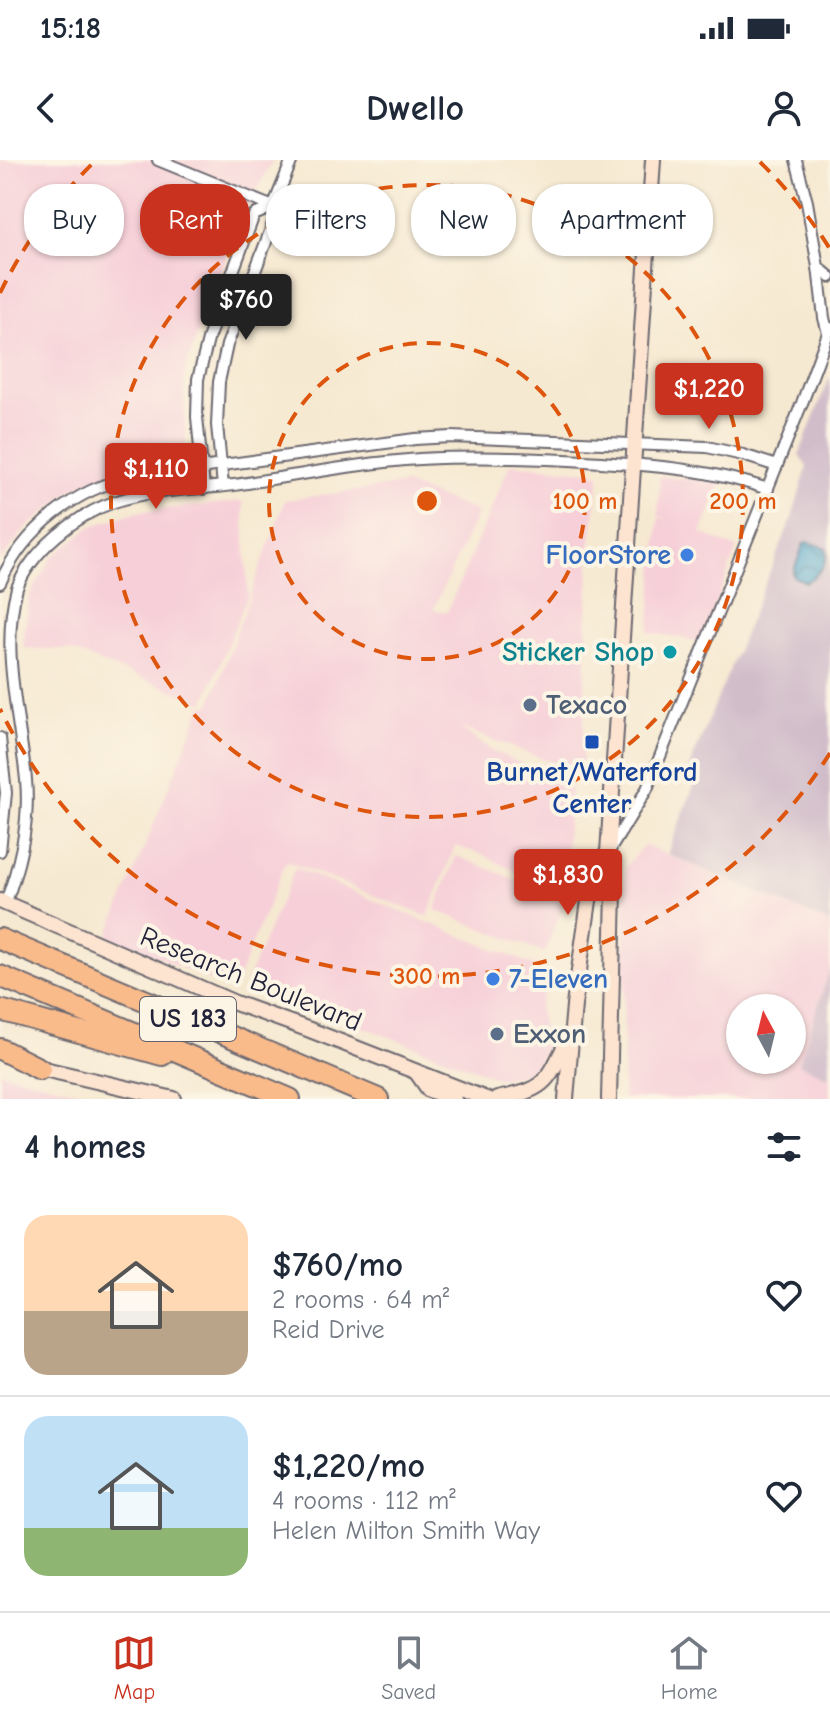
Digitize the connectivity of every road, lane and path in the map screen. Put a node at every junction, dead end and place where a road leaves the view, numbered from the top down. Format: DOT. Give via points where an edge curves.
graph roads {
  1 [pos="158,160"];
  2 [pos="292,160"];
  3 [pos="653,160"];
  4 [pos="796,160"];
  5 [pos="282,184"];
  6 [pos="266,204"];
  7 [pos="266,210"];
  8 [pos="266,243"];
  9 [pos="818,267"];
  10 [pos="830,277"];
  11 [pos="829,330"];
  12 [pos="633,444"];
  13 [pos="632,464"];
  14 [pos="222,465"];
  15 [pos="777,466"];
  16 [pos="201,468"];
  17 [pos="223,486"];
  18 [pos="204,489"];
  19 [pos="768,489"];
  20 [pos="0,583"];
  21 [pos="0,738"];
  22 [pos="0,851"];
  23 [pos="608,853"];
  24 [pos="2,903"];
  25 [pos="0,939"];
  26 [pos="0,976"];
  27 [pos="0,1010"];
  28 [pos="572,1030"];
  29 [pos="0,1049"];
  30 [pos="0,1058"];
  31 [pos="40,1069"];
  32 [pos="219,1070"];
  33 [pos="417,1072"];
  34 [pos="610,1098"];
  35 [pos="174,1099"];
  36 [pos="290,1099"];
  37 [pos="377,1099"];
  38 [pos="454,1099"];
  39 [pos="486,1099"];
  40 [pos="497,1099"];
  41 [pos="566,1099"];
  1 -- 6 [label="street"];
  2 -- 5 [label="street"];
  3 -- 12 [label="main road"];
  4 -- 9 [label="street"];
  7 -- 16 [label="street" via="254,215 203,357 197,399"];
  8 -- 14 [label="street" via="223,362 217,401"];
  9 -- 10 [label="street"];
  9 -- 11 [label="street"];
  11 -- 15 [label="street"];
  12 -- 13 [label="main road"];
  12 -- 14 [label="street" via="427,438"];
  12 -- 15 [label="street" via="720,449"];
  13 -- 17 [label="street" via="490,456 417,459"];
  13 -- 19 [label="street" via="713,473"];
  13 -- 23 [label="main road"];
  14 -- 16 [label="street"];
  14 -- 17 [label="street"];
  15 -- 19 [label="street"];
  16 -- 18 [label="street"];
  16 -- 20 [label="street" via="113,481 87,492 31,535"];
  17 -- 18 [label="street"];
  18 -- 24 [label="street" via="136,496 99,508 54,539 18,586 8,650 27,811 16,875"];
  19 -- 23 [label="street" via="647,789"];
  21 -- 22 [label="street" via="6,793"];
  23 -- 28 [label="main road" via="591,887"];
  23 -- 34 [label="main road" via="614,890"];
  24 -- 33 [label="main road, Research Boulevard" via="235,1003"];
  25 -- 37 [label="highway, US 183"];
  26 -- 32 [label="highway, US 183"];
  27 -- 32 [label="highway"];
  28 -- 40 [label="main road" via="551,1075 540,1086"];
  28 -- 41 [label="main road"];
  29 -- 31 [label="highway"];
  30 -- 31 [label="main road"];
  31 -- 35 [label="main road"];
  32 -- 36 [label="highway, US 183"];
  33 -- 38 [label="main road" via="429,1090"];
  33 -- 39 [label="main road, Research Boulevard"];
}
